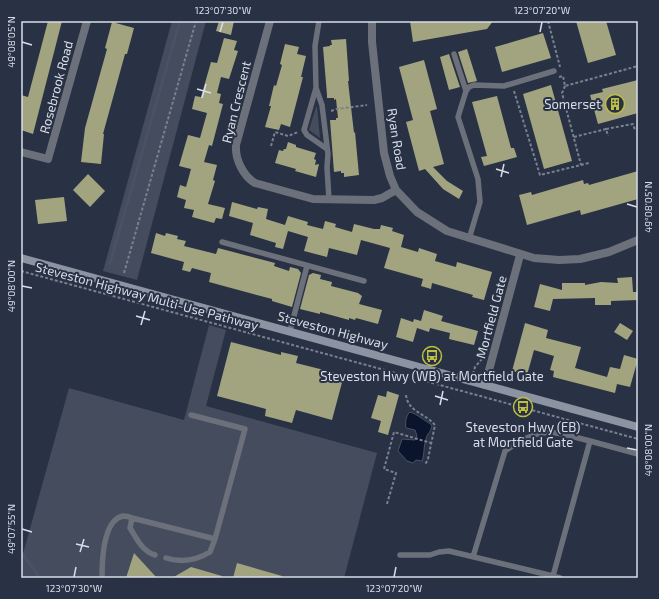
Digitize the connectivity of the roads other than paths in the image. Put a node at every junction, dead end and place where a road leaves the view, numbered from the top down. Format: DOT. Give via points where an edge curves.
graph roads {
  1 [pos="86,21"];
  2 [pos="270,21"];
  3 [pos="319,21"];
  4 [pos="372,21"];
  5 [pos="454,54"];
  6 [pos="554,71"];
  7 [pos="316,88"];
  8 [pos="466,91"];
  9 [pos="327,149"];
  10 [pos="21,152"];
  11 [pos="396,190"];
  12 [pos="329,200"];
  13 [pos="469,239"];
  14 [pos="638,241"];
  15 [pos="222,242"];
  16 [pos="520,255"];
  17 [pos="21,258"];
  18 [pos="307,266"];
  19 [pos="364,282"];
  20 [pos="290,331"];
  21 [pos="485,385"];
  22 [pos="191,416"];
  23 [pos="638,426"];
  24 [pos="590,441"];
  25 [pos="638,454"];
  26 [pos="132,518"];
  27 [pos="215,539"];
  28 [pos="155,555"];
  29 [pos="400,555"];
  30 [pos="473,557"];
  31 [pos="166,558"];
  32 [pos="552,577"];
  33 [pos="102,578"];
  34 [pos="560,578"];
  1 -- 10 [label="street, Rosebrook Road" via="48,159"];
  2 -- 12 [label="street, Ryan Crescent" via="236,141 237,158 247,177 255,183 307,198"];
  3 -- 7 [label="lane" via="315,46"];
  4 -- 11 [label="street, Ryan Road" via="384,153"];
  5 -- 8 [label="lane"];
  6 -- 8 [label="lane" via="504,86 474,85"];
  7 -- 9 [label="lane" via="322,105"];
  7 -- 9 [label="lane" via="304,130"];
  8 -- 13 [label="lane" via="458,117 478,178 480,202"];
  9 -- 12 [label="lane"];
  11 -- 12 [label="street, Ryan Crescent" via="374,200"];
  11 -- 13 [label="street, Ryan Road" via="417,212 430,221"];
  13 -- 16 [label="street, Ryan Road"];
  14 -- 16 [label="street, Ryan Road" via="580,259 559,260"];
  15 -- 18 [label="lane"];
  16 -- 21 [label="street, Mortfield Gate"];
  17 -- 20 [label="main road, Steveston Highway"];
  18 -- 19 [label="lane"];
  18 -- 20 [label="lane"];
  20 -- 21 [label="main road, Steveston Highway"];
  21 -- 23 [label="main road, Steveston Highway"];
  22 -- 27 [label="lane" via="245,430"];
  24 -- 25 [label="lane"];
  24 -- 30 [label="lane" via="549,432 521,440 505,451"];
  24 -- 32 [label="lane"];
  26 -- 27 [label="lane"];
  26 -- 28 [label="lane" via="130,528 142,547"];
  26 -- 33 [label="lane" via="124,516 115,520 109,529 102,562"];
  27 -- 31 [label="lane" via="210,552 195,559"];
  29 -- 30 [label="lane" via="430,555 449,551"];
  30 -- 32 [label="lane"];
  32 -- 34 [label="lane"];
}
